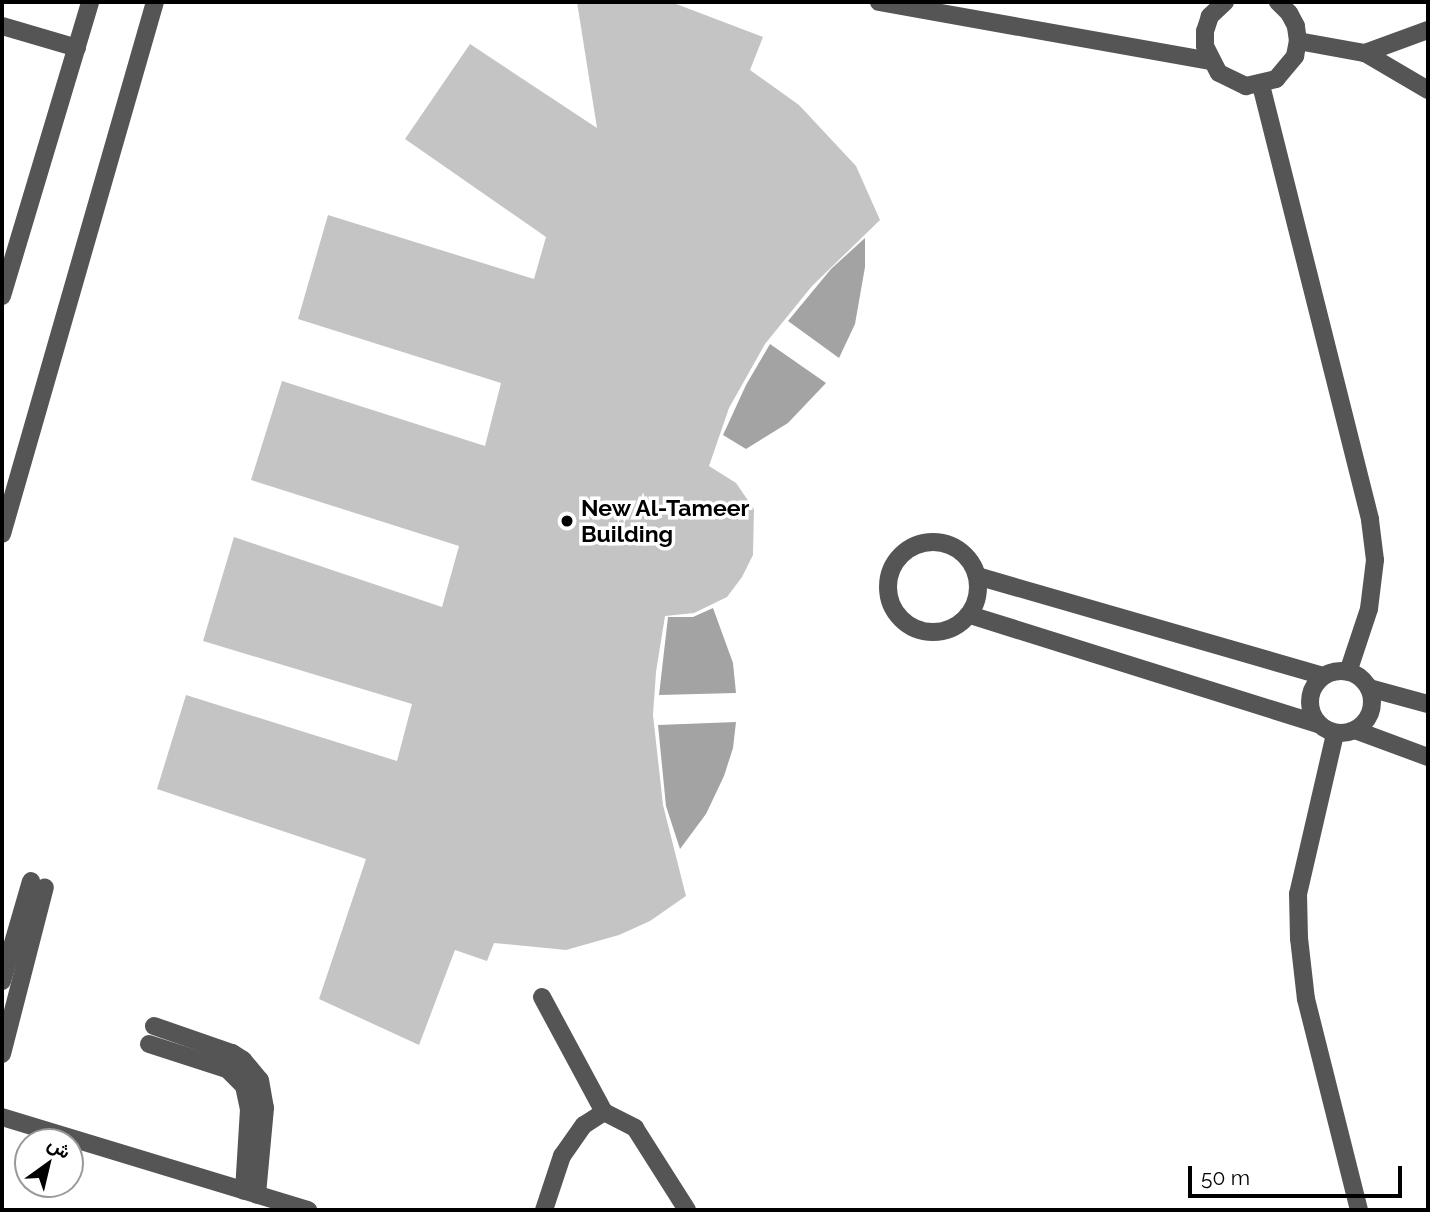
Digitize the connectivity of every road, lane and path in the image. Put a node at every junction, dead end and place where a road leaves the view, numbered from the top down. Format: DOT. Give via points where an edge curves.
graph roads {
  1 [pos="90,2"];
  2 [pos="155,2"];
  3 [pos="879,2"];
  4 [pos="1278,2"];
  5 [pos="1219,3"];
  6 [pos="2,26"];
  7 [pos="1428,30"];
  8 [pos="1298,41"];
  9 [pos="76,48"];
  10 [pos="1365,53"];
  11 [pos="1210,61"];
  12 [pos="1261,85"];
  13 [pos="1428,90"];
  14 [pos="2,296"];
  15 [pos="2,534"];
  16 [pos="977,576"];
  17 [pos="970,615"];
  18 [pos="1348,672"];
  19 [pos="1323,676"];
  20 [pos="1369,688"];
  21 [pos="1428,704"];
  22 [pos="1318,724"];
  23 [pos="1355,730"];
  24 [pos="1335,734"];
  25 [pos="1428,757"];
  26 [pos="2,981"];
  27 [pos="542,998"];
  28 [pos="154,1026"];
  29 [pos="149,1044"];
  30 [pos="2,1054"];
  31 [pos="604,1112"];
  32 [pos="2,1117"];
  33 [pos="251,1193"];
  34 [pos="308,1210"];
  35 [pos="544,1210"];
  36 [pos="687,1210"];
  37 [pos="1359,1210"];
  1 -- 9 [label="lane"];
  2 -- 15 [label="lane"];
  3 -- 11 [label="lane"];
  4 -- 8 [label="lane" via="1289,13"];
  5 -- 11 [label="lane" via="1205,31"];
  6 -- 9 [label="lane"];
  7 -- 10 [label="lane"];
  8 -- 10 [label="lane"];
  8 -- 12 [label="lane" via="1287,69"];
  9 -- 14 [label="lane"];
  10 -- 13 [label="lane"];
  11 -- 12 [label="lane" via="1231,82"];
  12 -- 18 [label="lane" via="1370,520 1375,560 1369,609"];
  16 -- 17 [label="lane" via="977,601"];
  16 -- 17 [label="lane" via="967,556 954,547 927,542 902,554 889,579 892,607 913,628 944,632"];
  16 -- 19 [label="lane"];
  17 -- 22 [label="lane"];
  18 -- 19 [label="lane"];
  18 -- 20 [label="lane"];
  19 -- 22 [label="lane" via="1315,684 1310,704"];
  20 -- 21 [label="lane"];
  20 -- 23 [label="lane" via="1369,717"];
  22 -- 24 [label="lane"];
  23 -- 24 [label="lane"];
  23 -- 25 [label="lane"];
  24 -- 37 [label="lane" via="1298,894 1298,938 1307,999"];
  26 -- 30 [label="lane" via="38,884"];
  27 -- 31 [label="lane"];
  28 -- 33 [label="lane" via="232,1053 260,1080 265,1108"];
  29 -- 33 [label="lane" via="227,1069 244,1086"];
  31 -- 35 [label="lane" via="584,1125 562,1156"];
  31 -- 36 [label="lane" via="635,1128"];
  32 -- 33 [label="lane"];
  33 -- 34 [label="lane"];
}
